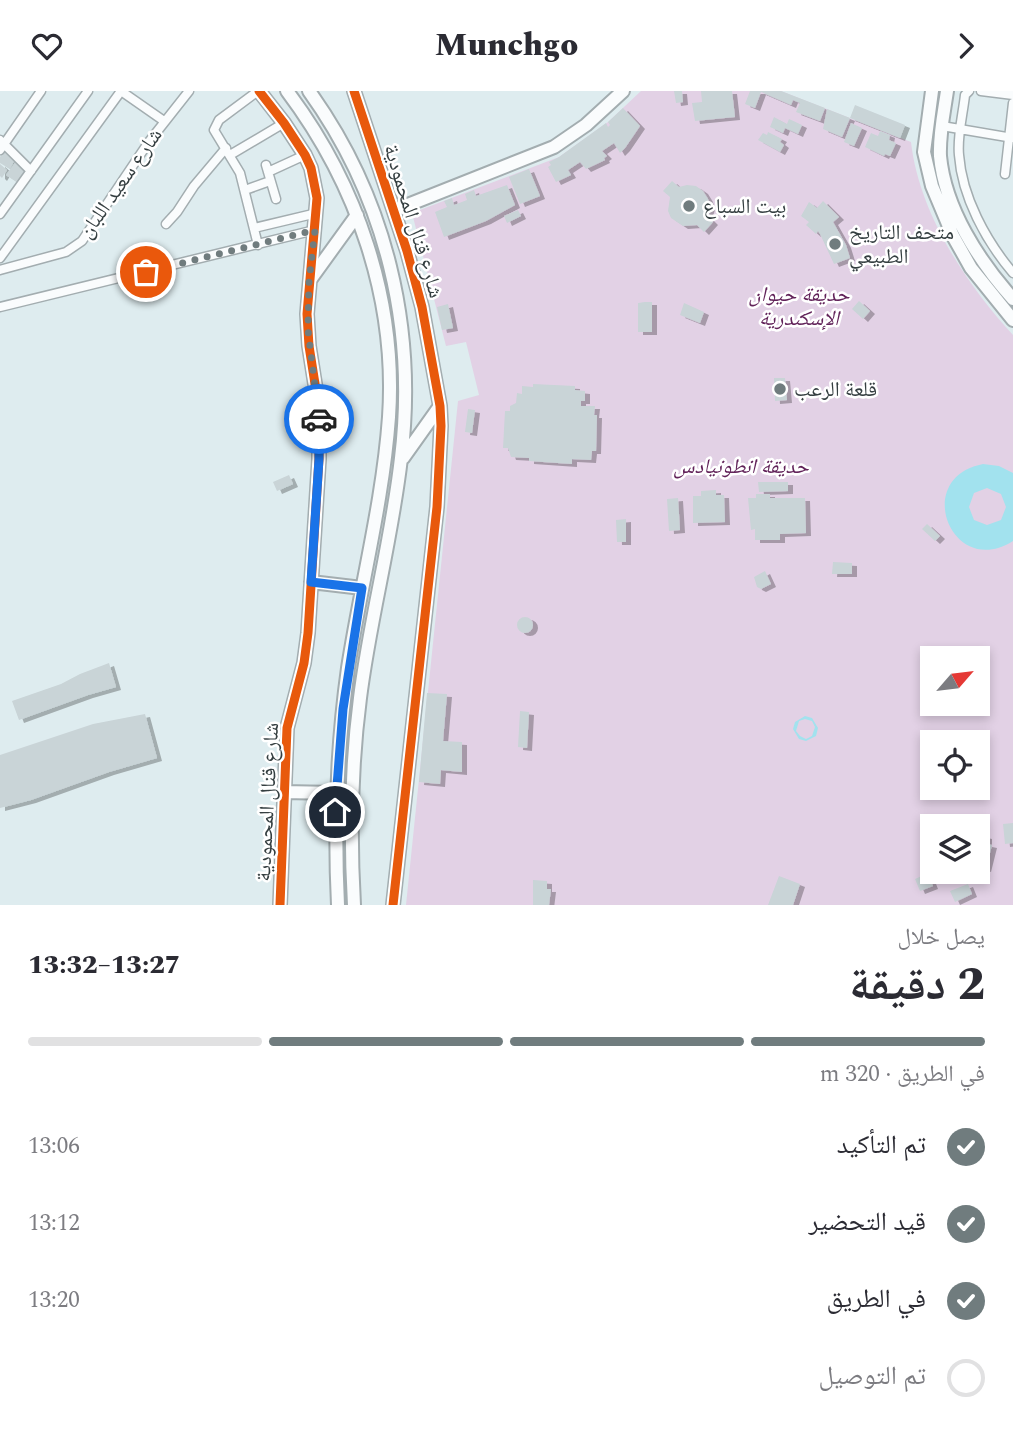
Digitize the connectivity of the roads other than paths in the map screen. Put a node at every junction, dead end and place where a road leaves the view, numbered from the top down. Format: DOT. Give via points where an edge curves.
graph roads {
  1 [pos="41,91"];
  2 [pos="121,91"];
  3 [pos="189,91"];
  4 [pos="259,91"];
  5 [pos="287,91"];
  6 [pos="309,91"];
  7 [pos="354,91"];
  8 [pos="623,91"];
  9 [pos="932,91"];
  10 [pos="947,91"];
  11 [pos="969,91"];
  12 [pos="981,91"];
  13 [pos="83,93"];
  14 [pos="1013,95"];
  15 [pos="1013,103"];
  16 [pos="164,121"];
  17 [pos="284,123"];
  18 [pos="942,127"];
  19 [pos="961,130"];
  20 [pos="1011,138"];
  21 [pos="1,145"];
  22 [pos="228,152"];
  23 [pos="305,155"];
  24 [pos="31,171"];
  25 [pos="268,172"];
  26 [pos="1005,174"];
  27 [pos="245,190"];
  28 [pos="276,199"];
  29 [pos="395,210"];
  30 [pos="317,213"];
  31 [pos="0,214"];
  32 [pos="357,215"];
  33 [pos="166,224"];
  34 [pos="254,228"];
  35 [pos="315,230"];
  36 [pos="258,245"];
  37 [pos="0,258"];
  38 [pos="0,270"];
  39 [pos="1013,273"];
  40 [pos="309,282"];
  41 [pos="1013,299"];
  42 [pos="0,307"];
  43 [pos="1013,320"];
  44 [pos="440,406"];
  45 [pos="401,461"];
  46 [pos="311,582"];
  47 [pos="362,588"];
  48 [pos="283,792"];
  49 [pos="336,793"];
  50 [pos="280,905"];
  51 [pos="338,905"];
  52 [pos="354,905"];
  53 [pos="393,905"];
  1 -- 21 [label="street"];
  2 -- 16 [label="street"];
  2 -- 37 [label="street"];
  3 -- 16 [label="street, شارع سعيد اللبان"];
  4 -- 17 [label="main road, شارع قنال المحمودية"];
  4 -- 22 [label="street" via="215,126 215,134"];
  5 -- 32 [label="main road" via="323,145"];
  6 -- 45 [label="main road" via="359,176 391,267 405,362"];
  7 -- 29 [label="main road, شارع قنال المحمودية"];
  8 -- 29 [label="main road" via="554,147"];
  9 -- 43 [label="main road" via="924,152 932,186 971,268"];
  10 -- 18 [label="main road"];
  11 -- 19 [label="street"];
  12 -- 14 [label="street"];
  13 -- 24 [label="street"];
  15 -- 20 [label="street"];
  16 -- 38 [label="street, شارع سعيد اللبان" via="82,241 66,252"];
  17 -- 22 [label="street"];
  17 -- 23 [label="main road, شارع قنال المحمودية"];
  18 -- 19 [label="street"];
  18 -- 41 [label="main road" via="942,169 951,197 983,262"];
  19 -- 20 [label="street"];
  19 -- 39 [label="street" via="958,152 966,189 990,241"];
  20 -- 26 [label="street"];
  21 -- 24 [label="street"];
  22 -- 27 [label="street"];
  22 -- 33 [label="street" via="194,186"];
  23 -- 25 [label="street"];
  23 -- 30 [label="main road, شارع قنال المحمودية" via="315,183"];
  24 -- 31 [label="street"];
  25 -- 27 [label="street"];
  25 -- 28 [label="street"];
  27 -- 34 [label="street"];
  29 -- 44 [label="main road, شارع قنال المحمودية" via="422,307"];
  30 -- 34 [label="street"];
  30 -- 35 [label="main road, شارع قنال المحمودية"];
  32 -- 40 [label="main road"];
  32 -- 47 [label="main road" via="380,295 390,391 381,481"];
  34 -- 36 [label="street"];
  35 -- 36 [label="street"];
  35 -- 40 [label="main road, شارع قنال المحمودية"];
  36 -- 42 [label="street"];
  40 -- 46 [label="main road, شارع قنال المحمودية" via="309,346 320,442"];
  44 -- 45 [label="main road"];
  44 -- 53 [label="main road, شارع قنال المحمودية" via="440,487"];
  45 -- 52 [label="main road" via="359,709 352,810"];
  46 -- 47 [label="main road"];
  46 -- 48 [label="main road, شارع قنال المحمودية" via="306,648 288,719"];
  47 -- 49 [label="main road" via="343,709"];
  48 -- 49 [label="main road"];
  48 -- 50 [label="main road, شارع قنال المحمودية"];
  49 -- 51 [label="main road"];
}
